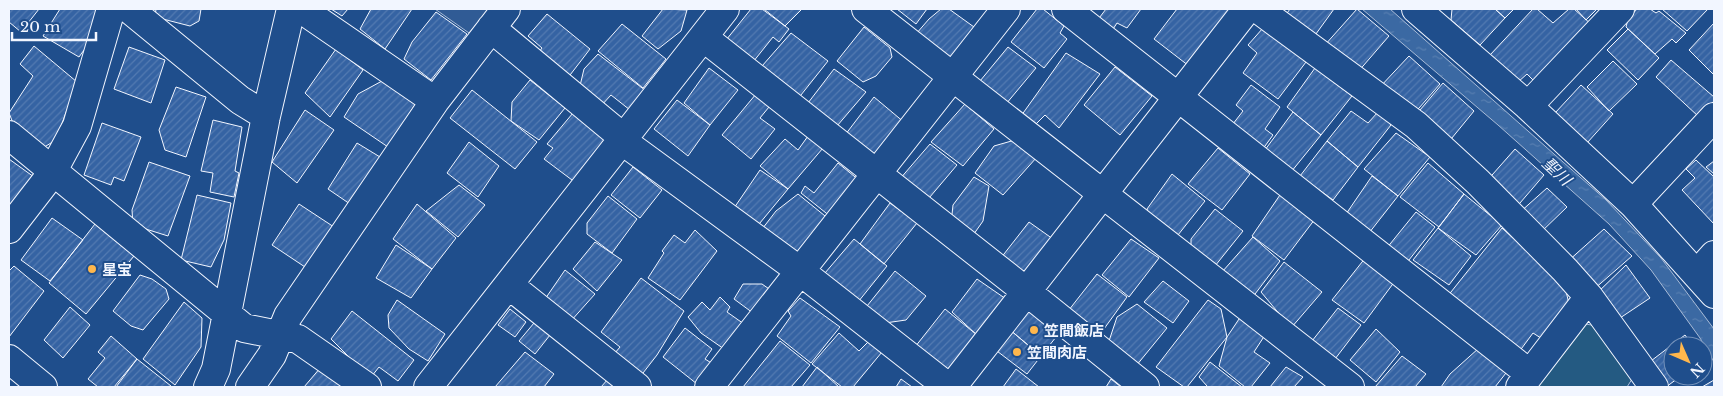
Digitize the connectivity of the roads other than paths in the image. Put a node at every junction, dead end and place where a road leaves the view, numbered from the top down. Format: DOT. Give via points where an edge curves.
graph roads {
  1 [pos="111,9"];
  2 [pos="129,9"];
  3 [pos="291,9"];
  4 [pos="301,9"];
  5 [pos="725,9"];
  6 [pos="866,9"];
  7 [pos="1006,9"];
  8 [pos="1066,9"];
  9 [pos="1247,9"];
  10 [pos="1258,9"];
  11 [pos="1620,9"];
  12 [pos="1425,12"];
  13 [pos="498,18"];
  14 [pos="703,37"];
  15 [pos="953,77"];
  16 [pos="1179,97"];
  17 [pos="435,101"];
  18 [pos="1528,106"];
  19 [pos="266,116"];
  20 [pos="1714,118"];
  21 [pos="9,135"];
  22 [pos="623,138"];
  23 [pos="53,172"];
  24 [pos="877,174"];
  25 [pos="1103,194"];
  26 [pos="1633,204"];
  27 [pos="9,229"];
  28 [pos="1705,264"];
  29 [pos="800,271"];
  30 [pos="509,285"];
  31 [pos="1027,292"];
  32 [pos="1714,294"];
  33 [pos="1589,297"];
  34 [pos="228,316"];
  35 [pos="280,336"];
  36 [pos="9,359"];
  37 [pos="1525,380"];
  38 [pos="43,387"];
  39 [pos="208,387"];
  40 [pos="250,387"];
  41 [pos="367,387"];
  42 [pos="428,387"];
  43 [pos="637,387"];
  44 [pos="709,387"];
  45 [pos="948,387"];
  46 [pos="952,387"];
  47 [pos="1145,387"];
  48 [pos="1350,387"];
  49 [pos="1654,387"];
  1 -- 23 [label="street" via="78,126"];
  2 -- 19 [label="street" via="240,100"];
  3 -- 19 [label="street"];
  4 -- 17 [label="street"];
  5 -- 14 [label="street"];
  6 -- 15 [label="street"];
  7 -- 15 [label="street"];
  8 -- 16 [label="street"];
  9 -- 16 [label="street"];
  10 -- 33 [label="street" via="1416,125 1478,182"];
  11 -- 18 [label="street"];
  12 -- 18 [label="street"];
  13 -- 17 [label="street"];
  13 -- 22 [label="street"];
  14 -- 22 [label="street"];
  14 -- 24 [label="street"];
  15 -- 24 [label="street"];
  15 -- 25 [label="street"];
  16 -- 25 [label="street"];
  16 -- 37 [label="street"];
  17 -- 35 [label="street" via="288,316"];
  18 -- 26 [label="street"];
  19 -- 34 [label="street"];
  20 -- 26 [label="street"];
  21 -- 23 [label="street"];
  22 -- 29 [label="street" via="632,148"];
  22 -- 30 [label="street"];
  23 -- 27 [label="street"];
  23 -- 34 [label="street"];
  24 -- 29 [label="street"];
  24 -- 31 [label="street"];
  25 -- 31 [label="street"];
  25 -- 48 [label="street"];
  26 -- 28 [label="street"];
  28 -- 32 [label="street"];
  29 -- 44 [label="street"];
  29 -- 45 [label="street"];
  30 -- 42 [label="street"];
  30 -- 43 [label="street"];
  31 -- 46 [label="street"];
  31 -- 47 [label="street"];
  33 -- 37 [label="street"];
  33 -- 49 [label="street"];
  34 -- 35 [label="street" via="244,328"];
  34 -- 39 [label="street" via="216,369"];
  35 -- 40 [label="street" via="272,355"];
  35 -- 41 [label="street" via="298,339"];
  36 -- 38 [label="street"];
}
